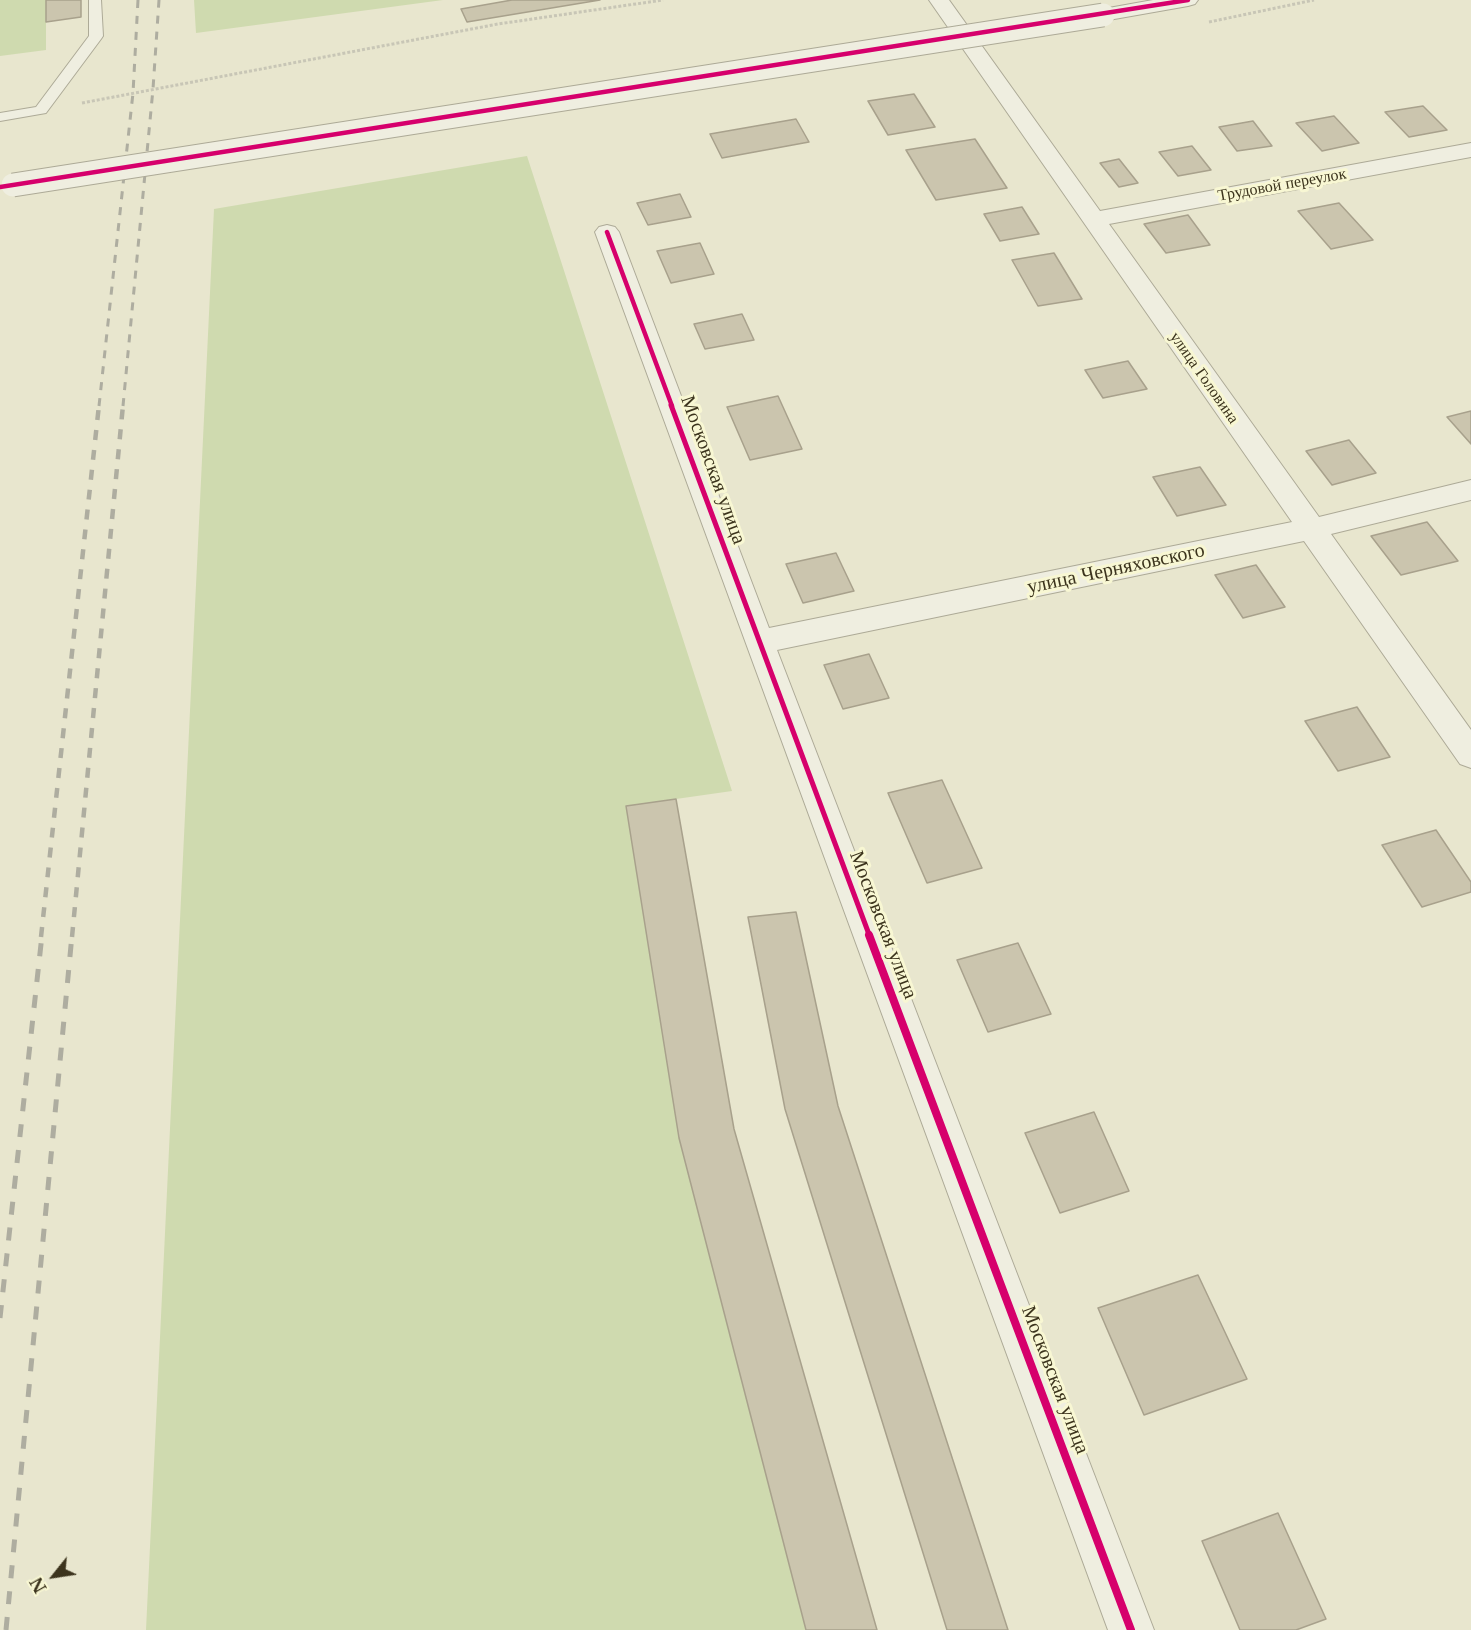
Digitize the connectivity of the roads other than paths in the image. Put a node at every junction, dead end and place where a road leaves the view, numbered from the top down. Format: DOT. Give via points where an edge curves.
graph roads {
  1 [pos="95,0"];
  2 [pos="939,0"];
  3 [pos="1188,0"];
  4 [pos="0,117"];
  5 [pos="1471,150"];
  6 [pos="4,186"];
  7 [pos="1092,220"];
  8 [pos="607,232"];
  9 [pos="1471,490"];
  10 [pos="1311,529"];
  11 [pos="759,642"];
  12 [pos="1471,755"];
  13 [pos="1131,1630"];
  1 -- 4 [label="lane" via="96,36 41,110"];
  2 -- 7 [label="street, улица Головина"];
  3 -- 6 [label="street, bridge"];
  5 -- 7 [label="street, Трудовой переулок"];
  7 -- 10 [label="street, улица Головина"];
  8 -- 11 [label="street, Московская улица"];
  9 -- 10 [label="street, улица Черняховского"];
  10 -- 11 [label="street, улица Черняховского"];
  10 -- 12 [label="street, улица Головина"];
  11 -- 13 [label="street, Московская улица"];
}
